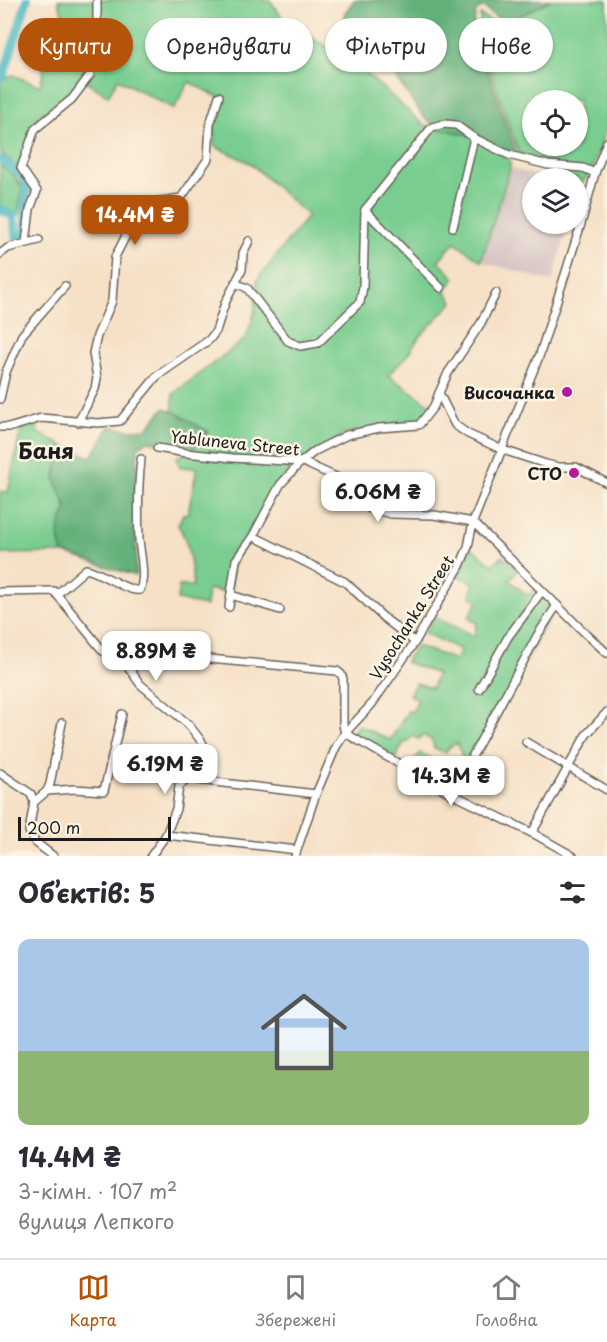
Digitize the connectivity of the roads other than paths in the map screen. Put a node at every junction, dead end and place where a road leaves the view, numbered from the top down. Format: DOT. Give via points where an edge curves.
graph roads {
  1 [pos="97,0"];
  2 [pos="219,96"];
  3 [pos="474,138"];
  4 [pos="607,141"];
  5 [pos="595,173"];
  6 [pos="365,210"];
  7 [pos="453,227"];
  8 [pos="39,240"];
  9 [pos="249,241"];
  10 [pos="26,243"];
  11 [pos="0,254"];
  12 [pos="235,283"];
  13 [pos="65,286"];
  14 [pos="441,288"];
  15 [pos="496,293"];
  16 [pos="439,393"];
  17 [pos="0,399"];
  18 [pos="78,422"];
  19 [pos="0,426"];
  20 [pos="157,448"];
  21 [pos="503,450"];
  22 [pos="141,459"];
  23 [pos="303,462"];
  24 [pos="607,483"];
  25 [pos="473,522"];
  26 [pos="253,536"];
  27 [pos="542,591"];
  28 [pos="0,592"];
  29 [pos="57,594"];
  30 [pos="231,595"];
  31 [pos="557,605"];
  32 [pos="229,607"];
  33 [pos="280,610"];
  34 [pos="415,642"];
  35 [pos="607,652"];
  36 [pos="209,659"];
  37 [pos="479,689"];
  38 [pos="607,711"];
  39 [pos="122,714"];
  40 [pos="62,723"];
  41 [pos="345,733"];
  42 [pos="526,742"];
  43 [pos="569,766"];
  44 [pos="0,773"];
  45 [pos="192,776"];
  46 [pos="607,790"];
  47 [pos="47,791"];
  48 [pos="316,794"];
  49 [pos="452,794"];
  50 [pos="34,802"];
  51 [pos="532,833"];
  52 [pos="166,835"];
  53 [pos="296,853"];
  54 [pos="53,856"];
  55 [pos="151,856"];
  56 [pos="573,856"];
  1 -- 10 [label="street" via="90,75 72,99 35,129 21,168 37,191"];
  2 -- 18 [label="street" via="210,124 208,159 181,198 147,203 115,257 112,301 93,353 95,389"];
  3 -- 5 [label="street" via="508,155"];
  3 -- 6 [label="street" via="456,125 432,127"];
  3 -- 7 [label="street"];
  4 -- 5 [label="street, Vysochanka Street"];
  5 -- 21 [label="street, Vysochanka Street" via="540,354"];
  6 -- 12 [label="street" via="360,302 318,343 300,346 288,341 247,288"];
  6 -- 14 [label="street"];
  8 -- 10 [label="street"];
  9 -- 12 [label="street"];
  10 -- 11 [label="street"];
  12 -- 18 [label="street" via="209,340 157,376 120,421"];
  13 -- 17 [label="street" via="22,335 6,372"];
  15 -- 16 [label="street"];
  16 -- 21 [label="street" via="455,425"];
  16 -- 23 [label="street" via="419,425 347,435"];
  18 -- 19 [label="street" via="41,418"];
  20 -- 23 [label="street, Yabluneva Street"];
  21 -- 24 [label="street" via="558,467 576,467"];
  21 -- 25 [label="street, Vysochanka Street"];
  22 -- 29 [label="street" via="140,590 132,591 102,573 86,569"];
  23 -- 25 [label="street, Yabluneva Street" via="338,478 350,495 369,508 391,514 434,515"];
  23 -- 26 [label="street" via="280,485"];
  25 -- 27 [label="street"];
  25 -- 34 [label="street, Vysochanka Street" via="460,566"];
  26 -- 30 [label="street" via="236,560"];
  26 -- 34 [label="street" via="345,582"];
  27 -- 31 [label="street"];
  27 -- 37 [label="street" via="508,637"];
  28 -- 29 [label="street" via="47,590"];
  29 -- 45 [label="street" via="103,651 126,664 140,684 196,733 205,749 204,758"];
  30 -- 32 [label="street"];
  30 -- 33 [label="street"];
  31 -- 35 [label="street"];
  31 -- 49 [label="street"];
  34 -- 41 [label="street, Vysochanka Street" via="372,704"];
  36 -- 41 [label="street" via="337,671 343,679"];
  38 -- 43 [label="street" via="586,735"];
  39 -- 47 [label="street" via="104,791"];
  40 -- 47 [label="street"];
  41 -- 48 [label="street, Vysochanka Street"];
  41 -- 49 [label="street"];
  42 -- 43 [label="street"];
  43 -- 46 [label="street"];
  43 -- 51 [label="street"];
  44 -- 50 [label="street" via="31,794"];
  45 -- 48 [label="street" via="198,780"];
  45 -- 52 [label="street" via="179,786"];
  47 -- 50 [label="street"];
  48 -- 53 [label="street, Vysochanka Street"];
  49 -- 51 [label="street"];
  50 -- 54 [label="street" via="29,831 35,842"];
  51 -- 56 [label="street"];
  52 -- 53 [label="street"];
  52 -- 55 [label="street"];
}
